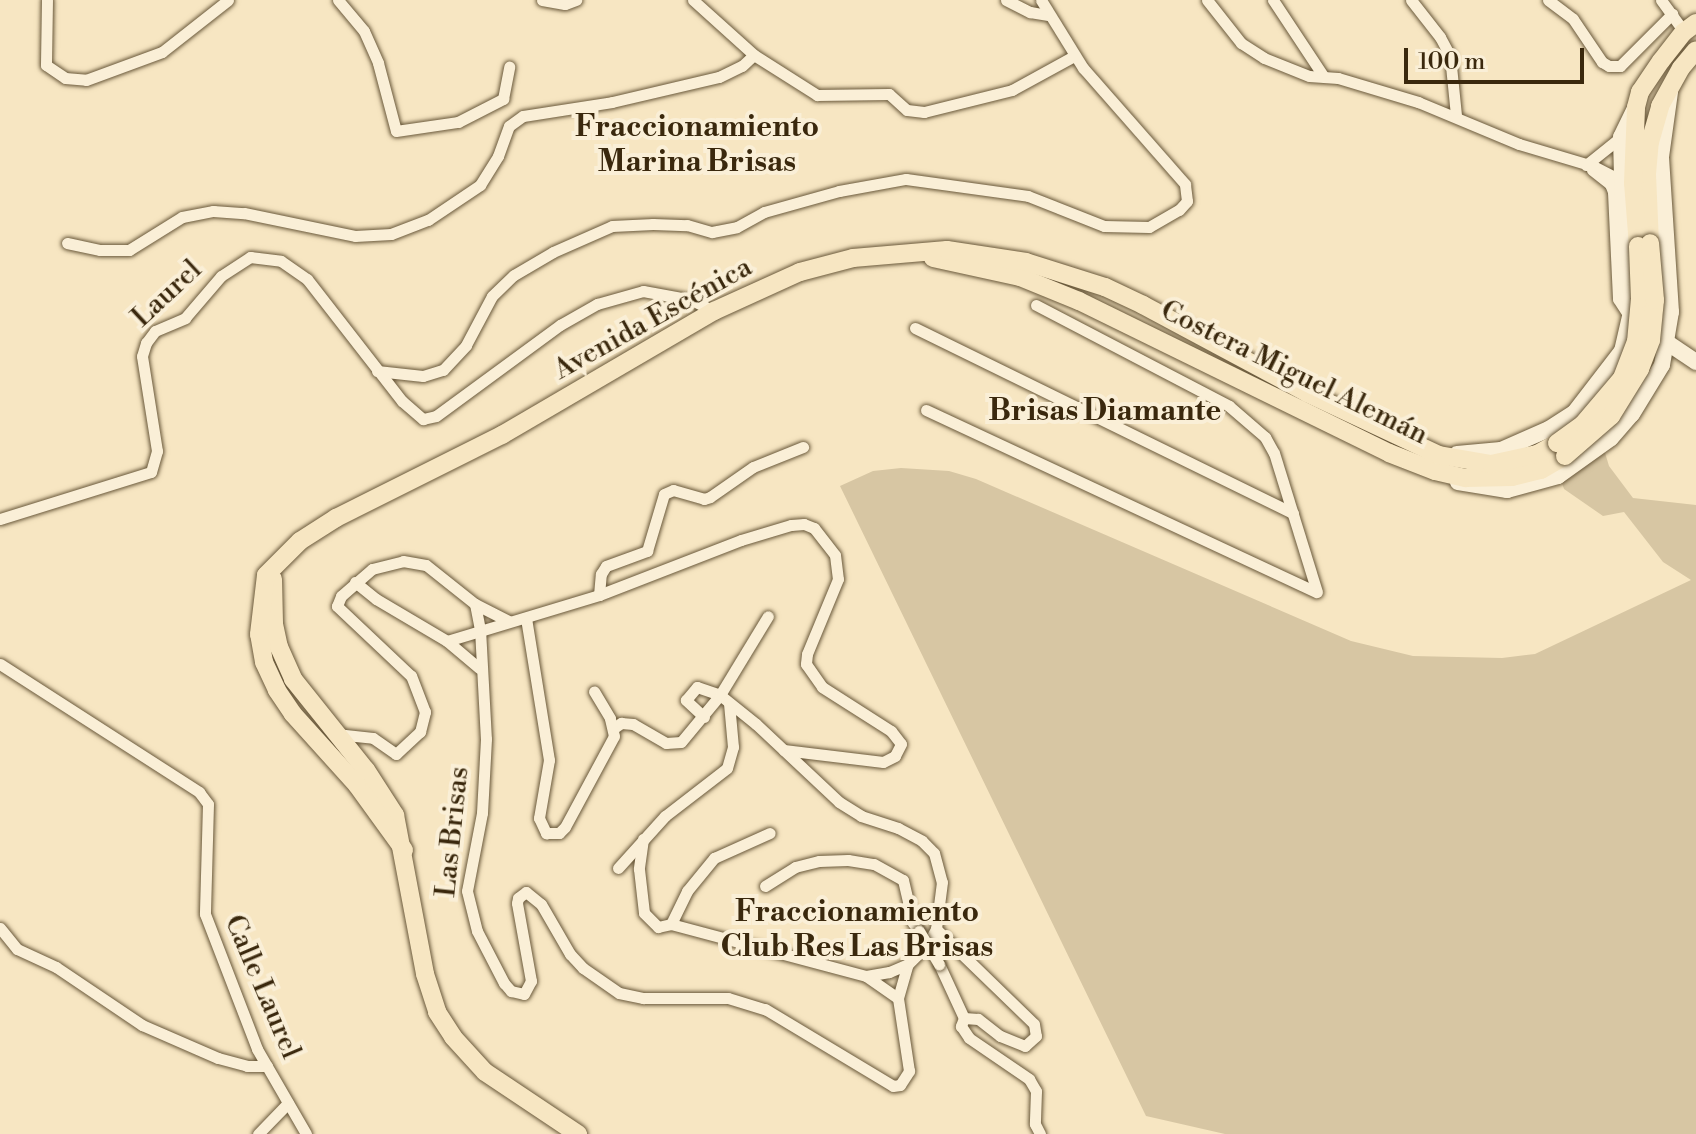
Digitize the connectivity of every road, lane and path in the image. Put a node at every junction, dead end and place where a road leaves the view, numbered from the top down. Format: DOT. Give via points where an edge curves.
graph roads {
  1 [pos="47,0"];
  2 [pos="228,0"];
  3 [pos="338,0"];
  4 [pos="542,0"];
  5 [pos="576,0"];
  6 [pos="693,0"];
  7 [pos="1006,0"];
  8 [pos="1041,0"];
  9 [pos="1207,0"];
  10 [pos="1273,0"];
  11 [pos="1411,0"];
  12 [pos="1548,0"];
  13 [pos="1661,0"];
  14 [pos="1672,14"];
  15 [pos="1047,15"];
  16 [pos="1690,27"];
  17 [pos="1696,50"];
  18 [pos="754,55"];
  19 [pos="1074,56"];
  20 [pos="509,67"];
  21 [pos="1324,77"];
  22 [pos="1670,88"];
  23 [pos="1636,107"];
  24 [pos="1456,115"];
  25 [pos="1621,137"];
  26 [pos="1586,165"];
  27 [pos="1621,180"];
  28 [pos="67,243"];
  29 [pos="1644,245"];
  30 [pos="915,253"];
  31 [pos="1105,287"];
  32 [pos="1036,305"];
  33 [pos="714,311"];
  34 [pos="1631,318"];
  35 [pos="915,328"];
  36 [pos="1152,335"];
  37 [pos="1668,343"];
  38 [pos="1217,345"];
  39 [pos="1141,358"];
  40 [pos="1696,362"];
  41 [pos="377,371"];
  42 [pos="1307,393"];
  43 [pos="926,410"];
  44 [pos="803,447"];
  45 [pos="1437,463"];
  46 [pos="1293,513"];
  47 [pos="0,519"];
  48 [pos="274,564"];
  49 [pos="355,582"];
  50 [pos="599,595"];
  51 [pos="475,604"];
  52 [pos="768,616"];
  53 [pos="526,618"];
  54 [pos="509,621"];
  55 [pos="480,629"];
  56 [pos="447,641"];
  57 [pos="0,664"];
  58 [pos="479,668"];
  59 [pos="594,691"];
  60 [pos="724,699"];
  61 [pos="704,717"];
  62 [pos="614,728"];
  63 [pos="335,734"];
  64 [pos="313,736"];
  65 [pos="784,750"];
  66 [pos="770,833"];
  67 [pos="643,838"];
  68 [pos="404,850"];
  69 [pos="618,868"];
  70 [pos="765,886"];
  71 [pos="671,924"];
  72 [pos="0,928"];
  73 [pos="936,929"];
  74 [pos="908,964"];
  75 [pos="866,976"];
  76 [pos="898,998"];
  77 [pos="964,1018"];
  78 [pos="267,1066"];
  79 [pos="288,1103"];
  80 [pos="258,1134"];
  81 [pos="306,1134"];
  82 [pos="578,1134"];
  83 [pos="1040,1134"];
  1 -- 2 [label="street" via="46,65 65,78 86,80 162,52"];
  3 -- 20 [label="street" via="364,31 396,131 458,122 503,99"];
  4 -- 5 [label="street"];
  6 -- 18 [label="street"];
  7 -- 15 [label="street"];
  8 -- 15 [label="street"];
  9 -- 21 [label="street" via="1241,43 1264,58"];
  10 -- 21 [label="street"];
  11 -- 24 [label="street" via="1450,56"];
  12 -- 14 [label="street" via="1573,19 1609,66 1620,66"];
  13 -- 14 [label="street"];
  14 -- 16 [label="street"];
  15 -- 19 [label="street"];
  16 -- 23 [label="main road, Costera Miguel Alemán" via="1640,92"];
  17 -- 22 [label="main road, Costera Miguel Alemán"];
  18 -- 19 [label="street" via="817,95 889,94 907,110 924,112 1012,90"];
  18 -- 28 [label="street" via="719,77 523,116 509,126 480,185 428,220 391,234 355,236 213,211 182,217 129,250"];
  19 -- 41 [label="street" via="1185,184 1187,201 1149,227 1104,226 1028,196 906,179 839,191 712,232 687,225 612,226 514,275 492,296 466,345 443,370 423,376"];
  21 -- 24 [label="street"];
  22 -- 29 [label="main road, Costera Miguel Alemán" via="1650,142"];
  22 -- 37 [label="street" via="1661,157 1671,312"];
  23 -- 25 [label="street"];
  23 -- 29 [label="main road, Costera Miguel Alemán" via="1633,183"];
  24 -- 26 [label="street" via="1519,144"];
  25 -- 26 [label="street"];
  25 -- 27 [label="street"];
  26 -- 27 [label="street"];
  26 -- 34 [label="street" via="1613,192 1618,299"];
  27 -- 34 [label="street"];
  29 -- 45 [label="main road, Costera Miguel Alemán, bridge" via="1654,313 1651,340 1611,416 1541,470 1466,478"];
  30 -- 31 [label="main road, Avenida Escénica" via="947,250 1026,262"];
  30 -- 33 [label="main road, Avenida Escénica" via="800,272"];
  30 -- 36 [label="main road, Costera Miguel Alemán" via="1020,277"];
  31 -- 36 [label="main road"];
  31 -- 38 [label="main road, Avenida Escénica"];
  32 -- 39 [label="street"];
  33 -- 41 [label="street, Laurel" via="692,300 643,291 597,304 429,420 414,414"];
  33 -- 48 [label="main road, Avenida Escénica" via="502,435 336,518"];
  34 -- 37 [label="street"];
  34 -- 45 [label="street" via="1622,351 1575,412 1501,450"];
  35 -- 46 [label="street"];
  36 -- 38 [label="main road"];
  36 -- 39 [label="street"];
  36 -- 45 [label="main road, Costera Miguel Alemán" via="1316,419"];
  37 -- 40 [label="street"];
  37 -- 45 [label="street" via="1662,365 1632,414 1586,458 1558,476 1507,490 1461,483"];
  38 -- 42 [label="main road, Avenida Escénica"];
  39 -- 46 [label="street" via="1229,406 1265,437"];
  41 -- 47 [label="street, Laurel" via="307,279 281,261 250,257 221,276 185,318 155,331 146,343 142,356 157,451 151,472"];
  42 -- 45 [label="main road, Costera Miguel Alemán"];
  43 -- 46 [label="street" via="1317,592"];
  44 -- 50 [label="street" via="753,467 710,497 673,490 664,494 647,551 606,566"];
  48 -- 63 [label="main road" via="279,647 293,679"];
  48 -- 64 [label="main road" via="266,575 260,607 264,662 277,690"];
  49 -- 51 [label="street" via="387,563 426,565"];
  49 -- 56 [label="street"];
  49 -- 63 [label="street" via="337,606 411,676 425,712 424,725 396,754 373,738"];
  50 -- 53 [label="street"];
  50 -- 65 [label="street" via="741,540 791,525 814,528 835,555 838,579 806,664 822,687 891,731 901,744 895,756 883,762"];
  51 -- 54 [label="street"];
  51 -- 55 [label="street, Las Brisas"];
  52 -- 60 [label="street"];
  53 -- 54 [label="street"];
  53 -- 62 [label="street" via="549,760 539,818 546,833 565,827"];
  54 -- 55 [label="street"];
  55 -- 56 [label="street"];
  55 -- 58 [label="street, Las Brisas"];
  56 -- 58 [label="street"];
  57 -- 78 [label="street, Calle Laurel" via="199,792 208,804 205,914"];
  58 -- 76 [label="street, Las Brisas" via="486,739 482,813 468,872 468,900 477,931 511,991 524,994 531,981 517,903 526,892 541,904 570,954 619,993 728,998 765,1009 893,1086 900,1085 909,1071"];
  59 -- 62 [label="street"];
  60 -- 61 [label="street"];
  60 -- 61 [label="street" via="704,687 688,695 688,705"];
  60 -- 65 [label="street"];
  60 -- 67 [label="street" via="733,747 727,768"];
  61 -- 62 [label="street" via="673,745 633,724"];
  63 -- 64 [label="street"];
  63 -- 68 [label="main road" via="384,794"];
  64 -- 68 [label="main road"];
  65 -- 73 [label="street" via="839,802 898,828 934,853 942,882"];
  66 -- 71 [label="street" via="714,858 687,891"];
  67 -- 69 [label="street"];
  67 -- 71 [label="street" via="639,869 644,913 658,927"];
  68 -- 82 [label="main road" via="425,974 437,1012 485,1072"];
  70 -- 77 [label="street, bridge" via="795,867 819,861 874,864 903,880 919,931"];
  71 -- 75 [label="street"];
  72 -- 78 [label="street" via="17,949 56,967 142,1025 218,1058"];
  73 -- 74 [label="street"];
  73 -- 77 [label="street" via="1034,1024 1036,1036 1025,1046 1016,1044 978,1019"];
  74 -- 75 [label="street"];
  74 -- 76 [label="street, Las Brisas"];
  75 -- 76 [label="street"];
  77 -- 83 [label="street" via="962,1032 1029,1079 1036,1091 1035,1124"];
  78 -- 79 [label="street, Calle Laurel"];
  79 -- 80 [label="street"];
  79 -- 81 [label="street, Calle Laurel"];
}
